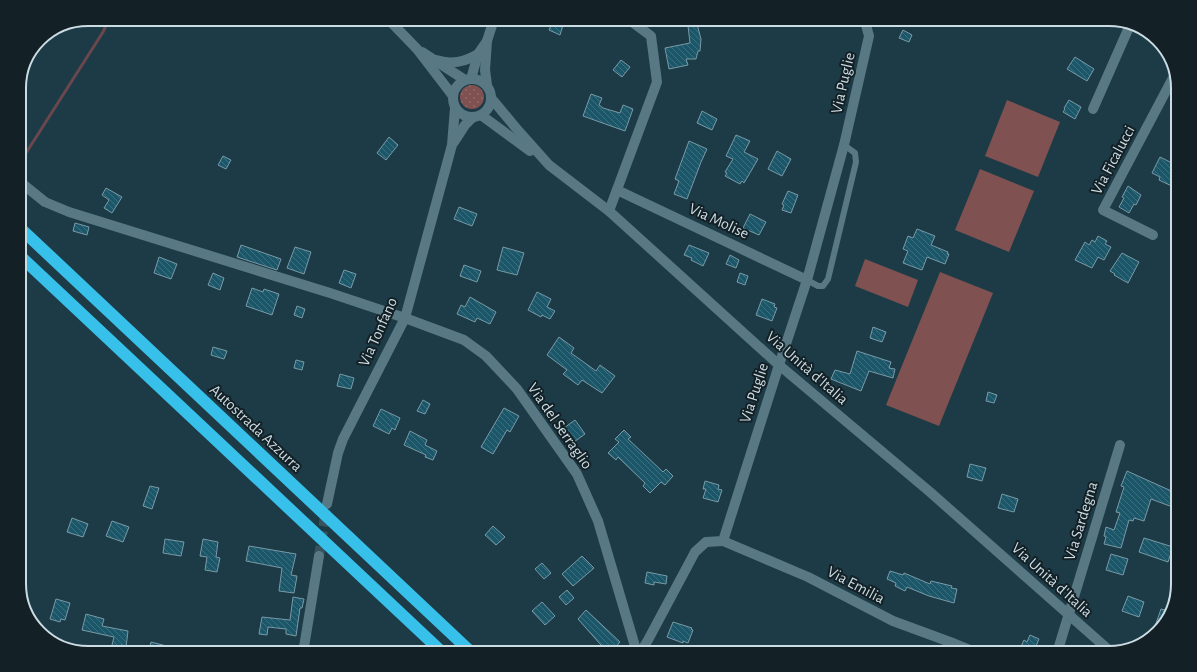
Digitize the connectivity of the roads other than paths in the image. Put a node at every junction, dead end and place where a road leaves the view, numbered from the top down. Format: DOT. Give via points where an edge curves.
graph roads {
  1 [pos="395,26"];
  2 [pos="492,26"];
  3 [pos="637,26"];
  4 [pos="866,26"];
  5 [pos="1128,29"];
  6 [pos="487,41"];
  7 [pos="417,49"];
  8 [pos="478,54"];
  9 [pos="436,60"];
  10 [pos="468,79"];
  11 [pos="1171,82"];
  12 [pos="487,85"];
  13 [pos="453,96"];
  14 [pos="491,98"];
  15 [pos="455,108"];
  16 [pos="1093,110"];
  17 [pos="477,116"];
  18 [pos="844,144"];
  19 [pos="452,145"];
  20 [pos="549,165"];
  21 [pos="26,187"];
  22 [pos="617,190"];
  23 [pos="609,211"];
  24 [pos="26,234"];
  25 [pos="1153,235"];
  26 [pos="26,262"];
  27 [pos="807,280"];
  28 [pos="405,318"];
  29 [pos="779,365"];
  30 [pos="1120,445"];
  31 [pos="327,504"];
  32 [pos="723,541"];
  33 [pos="319,556"];
  34 [pos="1067,615"];
  35 [pos="304,646"];
  36 [pos="436,646"];
  37 [pos="465,646"];
  38 [pos="636,646"];
  39 [pos="643,646"];
  40 [pos="960,646"];
  41 [pos="1059,646"];
  42 [pos="1104,646"];
  1 -- 7 [label="street"];
  2 -- 6 [label="street"];
  3 -- 22 [label="street" via="651,36 657,82"];
  4 -- 18 [label="street, Via Puglie" via="869,36"];
  5 -- 16 [label="street"];
  6 -- 8 [label="street"];
  6 -- 12 [label="street"];
  7 -- 9 [label="street"];
  7 -- 13 [label="street"];
  8 -- 9 [label="street" via="455,63"];
  8 -- 10 [label="street"];
  9 -- 10 [label="street"];
  10 -- 12 [label="street" via="479,80"];
  10 -- 13 [label="street" via="457,86"];
  11 -- 25 [label="street, Via Ficalucci" via="1103,210"];
  12 -- 14 [label="street"];
  13 -- 15 [label="street"];
  14 -- 17 [label="street" via="487,110"];
  14 -- 20 [label="street, Via Unità d'Italia"];
  15 -- 17 [label="street" via="465,116"];
  15 -- 19 [label="street"];
  17 -- 19 [label="street" via="462,129"];
  17 -- 20 [label="street"];
  18 -- 27 [label="street, Via Puglie"];
  18 -- 27 [label="lane" via="855,153 856,162 828,279 824,286"];
  19 -- 28 [label="street, Via Tonfano"];
  20 -- 23 [label="street, Via Unità d'Italia"];
  21 -- 28 [label="street, Via del Serraglio" via="45,202 69,212"];
  22 -- 23 [label="street"];
  22 -- 27 [label="street, Via Molise"];
  23 -- 29 [label="street, Via Unità d'Italia"];
  24 -- 37 [label="highway, Autostrada Azzurra"];
  26 -- 36 [label="highway"];
  27 -- 29 [label="street, Via Puglie"];
  28 -- 31 [label="street, Via Tonfano" via="343,439"];
  28 -- 38 [label="street, Via del Serraglio" via="464,340 486,356 516,389 577,474 598,521"];
  29 -- 32 [label="street, Via Puglie"];
  29 -- 34 [label="street, Via Unità d'Italia" via="930,492"];
  30 -- 34 [label="street, Via Sardegna"];
  32 -- 39 [label="street" via="706,542 695,552"];
  32 -- 40 [label="street, Via Emilia" via="808,577 893,621"];
  33 -- 35 [label="street"];
  34 -- 41 [label="street, Via Sardegna"];
  34 -- 42 [label="street, Via Unità d'Italia"];
}
